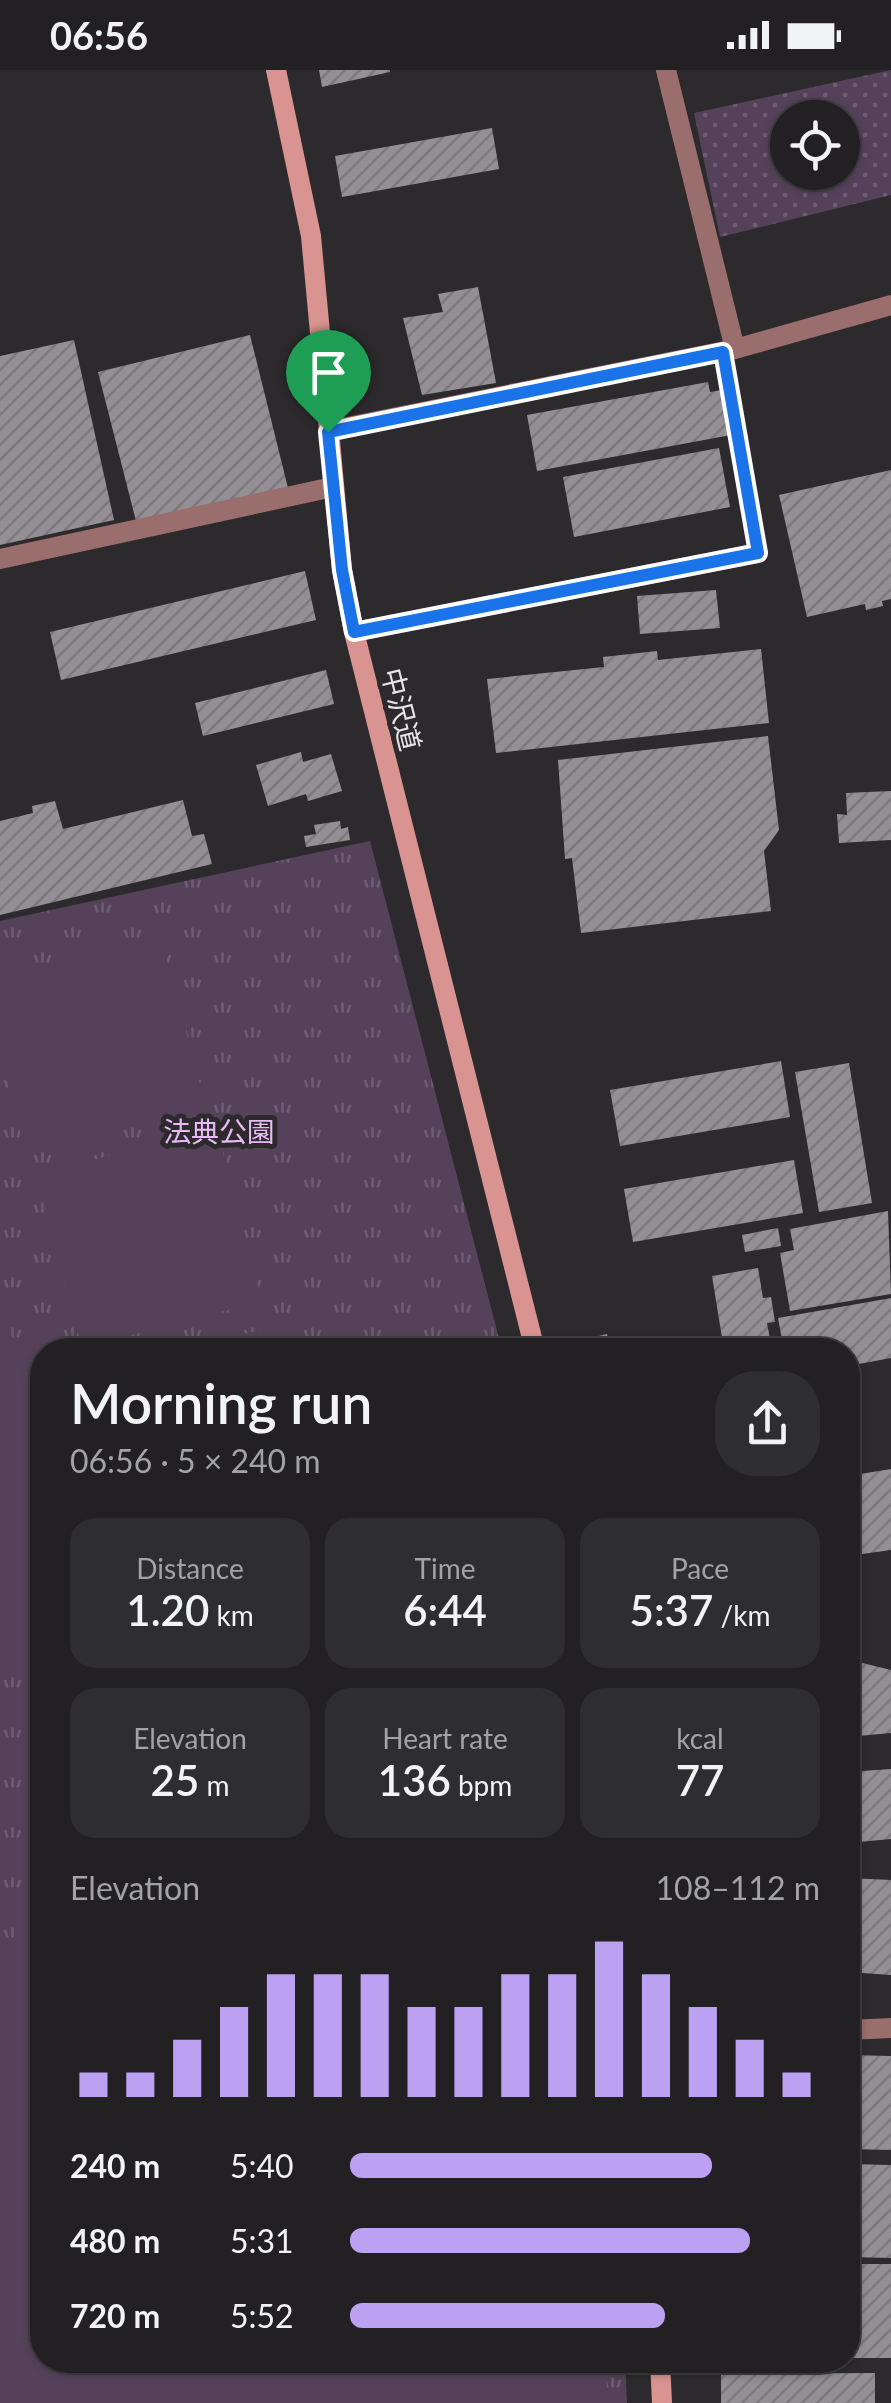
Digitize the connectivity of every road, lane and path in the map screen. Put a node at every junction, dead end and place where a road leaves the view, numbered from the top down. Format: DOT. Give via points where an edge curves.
graph roads {
  1 [pos="276,70"];
  2 [pos="666,70"];
  3 [pos="891,304"];
  4 [pos="729,350"];
  5 [pos="328,432"];
  6 [pos="333,487"];
  7 [pos="758,553"];
  8 [pos="0,560"];
  9 [pos="354,632"];
  10 [pos="533,1338"];
  11 [pos="891,2028"];
  12 [pos="860,2029"];
  13 [pos="661,2373"];
  14 [pos="662,2403"];
  1 -- 5 [label="street, 中沢道" via="312,236"];
  2 -- 4 [label="street"];
  3 -- 4 [label="street"];
  4 -- 5 [label="street"];
  4 -- 7 [label="lane"];
  5 -- 6 [label="street, 中沢道"];
  6 -- 8 [label="street"];
  6 -- 9 [label="street, 中沢道"];
  7 -- 9 [label="street"];
  9 -- 10 [label="street, 中沢道"];
  11 -- 12 [label="street"];
  13 -- 14 [label="street"];
}
